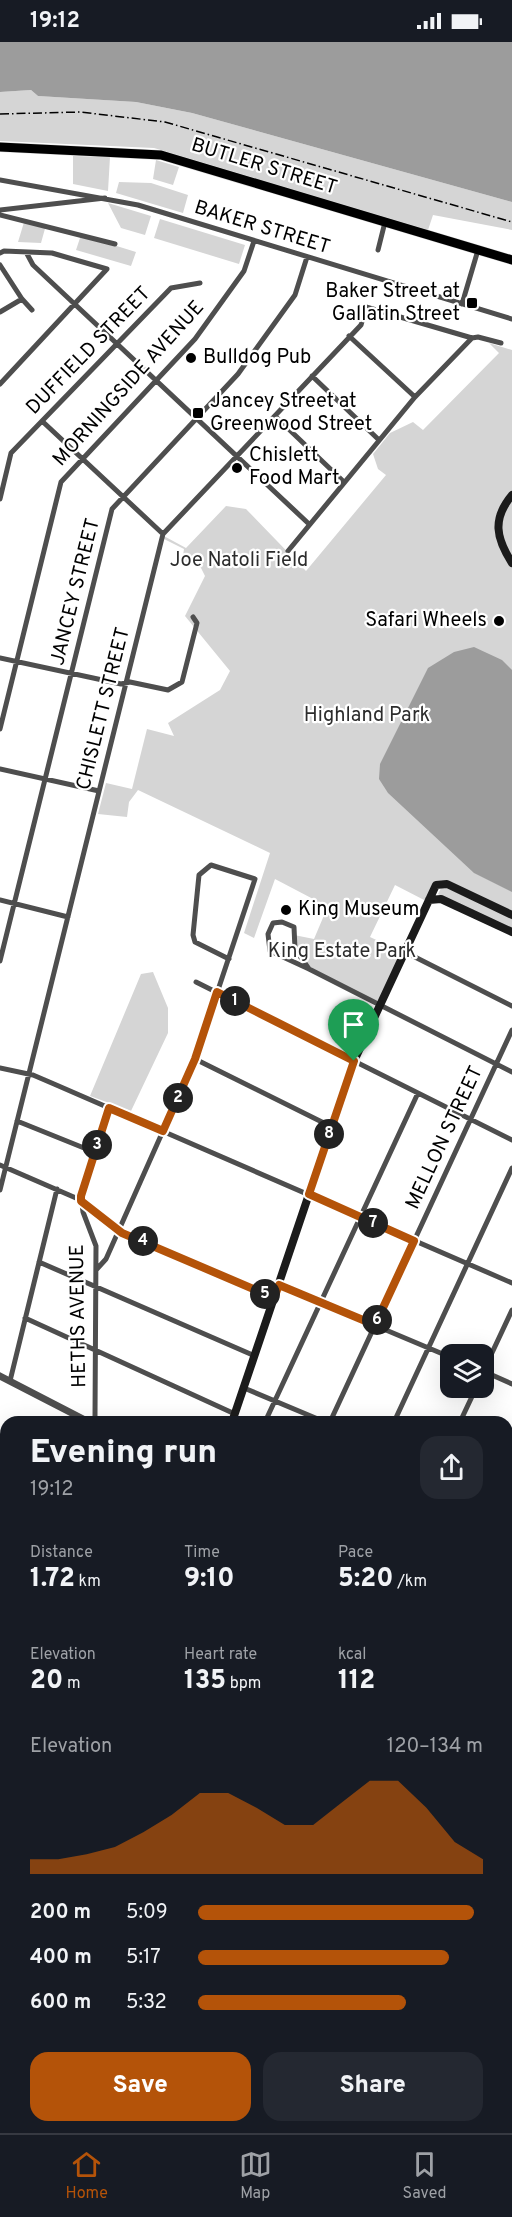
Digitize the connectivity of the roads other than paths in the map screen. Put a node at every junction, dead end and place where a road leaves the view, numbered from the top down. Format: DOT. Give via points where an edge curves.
graph roads {
  1 [pos="0,147"];
  2 [pos="0,180"];
  3 [pos="107,198"];
  4 [pos="0,210"];
  5 [pos="0,215"];
  6 [pos="385,222"];
  7 [pos="254,241"];
  8 [pos="115,244"];
  9 [pos="378,250"];
  10 [pos="478,250"];
  11 [pos="26,252"];
  12 [pos="0,253"];
  13 [pos="308,256"];
  14 [pos="512,260"];
  15 [pos="0,265"];
  16 [pos="200,283"];
  17 [pos="22,299"];
  18 [pos="74,304"];
  19 [pos="462,304"];
  20 [pos="32,310"];
  21 [pos="0,312"];
  22 [pos="512,319"];
  23 [pos="349,336"];
  24 [pos="472,338"];
  25 [pos="116,343"];
  26 [pos="501,343"];
  27 [pos="312,376"];
  28 [pos="156,380"];
  29 [pos="1,382"];
  30 [pos="415,397"];
  31 [pos="275,416"];
  32 [pos="197,418"];
  33 [pos="42,421"];
  34 [pos="379,440"];
  35 [pos="237,456"];
  36 [pos="82,459"];
  37 [pos="344,482"];
  38 [pos="512,495"];
  39 [pos="123,497"];
  40 [pos="0,499"];
  41 [pos="309,524"];
  42 [pos="163,534"];
  43 [pos="288,551"];
  44 [pos="512,563"];
  45 [pos="193,617"];
  46 [pos="0,658"];
  47 [pos="16,662"];
  48 [pos="71,674"];
  49 [pos="126,683"];
  50 [pos="0,729"];
  51 [pos="0,769"];
  52 [pos="45,780"];
  53 [pos="99,791"];
  54 [pos="0,900"];
  55 [pos="429,900"];
  56 [pos="14,904"];
  57 [pos="512,915"];
  58 [pos="68,917"];
  59 [pos="512,932"];
  60 [pos="405,952"];
  61 [pos="296,953"];
  62 [pos="228,959"];
  63 [pos="0,961"];
  64 [pos="290,961"];
  65 [pos="309,969"];
  66 [pos="196,982"];
  67 [pos="217,992"];
  68 [pos="380,1006"];
  69 [pos="512,1006"];
  70 [pos="512,1030"];
  71 [pos="195,1059"];
  72 [pos="354,1061"];
  73 [pos="496,1064"];
  74 [pos="0,1068"];
  75 [pos="512,1072"];
  76 [pos="29,1075"];
  77 [pos="418,1093"];
  78 [pos="109,1108"];
  79 [pos="471,1119"];
  80 [pos="17,1121"];
  81 [pos="332,1127"];
  82 [pos="163,1131"];
  83 [pos="512,1140"];
  84 [pos="94,1152"];
  85 [pos="3,1166"];
  86 [pos="512,1168"];
  87 [pos="0,1190"];
  88 [pos="57,1190"];
  89 [pos="309,1194"];
  90 [pos="81,1201"];
  91 [pos="360,1218"];
  92 [pos="119,1230"];
  93 [pos="414,1241"];
  94 [pos="39,1262"];
  95 [pos="468,1263"];
  96 [pos="96,1270"];
  97 [pos="512,1283"];
  98 [pos="279,1285"];
  99 [pos="96,1286"];
  100 [pos="274,1298"];
  101 [pos="321,1302"];
  102 [pos="512,1310"];
  103 [pos="25,1318"];
  104 [pos="375,1325"];
  105 [pos="429,1348"];
  106 [pos="494,1348"];
  107 [pos="96,1350"];
  108 [pos="440,1353"];
  109 [pos="255,1356"];
  110 [pos="0,1376"];
  111 [pos="494,1377"];
  112 [pos="10,1381"];
  113 [pos="512,1384"];
  114 [pos="244,1388"];
  115 [pos="471,1398"];
  116 [pos="275,1401"];
  117 [pos="79,1416"];
  118 [pos="91,1416"];
  119 [pos="229,1416"];
  120 [pos="234,1416"];
  121 [pos="268,1416"];
  122 [pos="311,1416"];
  123 [pos="333,1416"];
  124 [pos="397,1416"];
  125 [pos="463,1416"];
  1 -- 6 [label="highway, BUTLER STREET" via="155,154"];
  2 -- 3 [label="street, BAKER STREET"];
  3 -- 4 [label="street"];
  3 -- 7 [label="street, BAKER STREET"];
  5 -- 8 [label="street"];
  6 -- 9 [label="street"];
  6 -- 10 [label="highway, BUTLER STREET"];
  7 -- 13 [label="street, BAKER STREET"];
  7 -- 28 [label="street, MORNINGSIDE AVENUE" via="244,271 195,339"];
  10 -- 14 [label="highway, BUTLER STREET"];
  10 -- 19 [label="street"];
  11 -- 12 [label="street"];
  11 -- 18 [label="street" via="33,266"];
  11 -- 18 [label="street" via="52,253 107,269"];
  13 -- 19 [label="street, BAKER STREET"];
  13 -- 32 [label="street, JANCEY STREET" via="295,295 238,374"];
  15 -- 17 [label="street"];
  16 -- 25 [label="street, DUFFIELD STREET" via="171,288"];
  17 -- 20 [label="street"];
  17 -- 21 [label="street"];
  18 -- 25 [label="street"];
  18 -- 29 [label="street"];
  19 -- 22 [label="street, BAKER STREET"];
  23 -- 24 [label="street, CHISLETT STREET" via="361,325 366,306"];
  23 -- 27 [label="street, CHISLETT STREET"];
  23 -- 30 [label="street"];
  24 -- 26 [label="street"];
  24 -- 30 [label="street"];
  25 -- 28 [label="street"];
  25 -- 33 [label="street, DUFFIELD STREET"];
  27 -- 31 [label="street, CHISLETT STREET"];
  27 -- 34 [label="street"];
  28 -- 32 [label="street"];
  28 -- 36 [label="street, MORNINGSIDE AVENUE"];
  30 -- 34 [label="street"];
  31 -- 35 [label="street, CHISLETT STREET"];
  31 -- 37 [label="street"];
  32 -- 35 [label="street"];
  32 -- 39 [label="street, JANCEY STREET"];
  33 -- 36 [label="street"];
  33 -- 40 [label="street, DUFFIELD STREET" via="11,453"];
  34 -- 37 [label="street"];
  35 -- 41 [label="street"];
  35 -- 42 [label="street, CHISLETT STREET"];
  36 -- 39 [label="street"];
  36 -- 47 [label="street, MORNINGSIDE AVENUE" via="61,482"];
  37 -- 41 [label="street"];
  38 -- 44 [label="main road" via="496,526"];
  39 -- 42 [label="street"];
  39 -- 48 [label="street, JANCEY STREET" via="112,509"];
  41 -- 43 [label="street"];
  42 -- 49 [label="street, CHISLETT STREET"];
  45 -- 49 [label="street" via="197,623 182,681 168,690"];
  46 -- 47 [label="street"];
  47 -- 48 [label="street"];
  47 -- 50 [label="street, MORNINGSIDE AVENUE"];
  48 -- 49 [label="street"];
  48 -- 52 [label="street, JANCEY STREET"];
  49 -- 53 [label="street, CHISLETT STREET"];
  51 -- 52 [label="street"];
  52 -- 53 [label="street"];
  52 -- 56 [label="street, JANCEY STREET"];
  53 -- 58 [label="street, CHISLETT STREET"];
  54 -- 56 [label="street"];
  55 -- 57 [label="main road" via="436,885 447,884"];
  55 -- 59 [label="main road" via="441,898"];
  55 -- 60 [label="main road"];
  56 -- 58 [label="street"];
  56 -- 63 [label="street, JANCEY STREET"];
  58 -- 76 [label="street, CHISLETT STREET"];
  60 -- 68 [label="main road"];
  60 -- 69 [label="street"];
  61 -- 64 [label="street"];
  61 -- 64 [label="street" via="294,927 275,922 268,934 269,950"];
  61 -- 65 [label="street"];
  62 -- 62 [label="street" via="195,942 193,935 199,875 205,867 217,864 255,878"];
  62 -- 67 [label="street"];
  64 -- 65 [label="street"];
  65 -- 68 [label="street"];
  66 -- 67 [label="street"];
  67 -- 71 [label="street"];
  67 -- 72 [label="street"];
  68 -- 72 [label="main road"];
  68 -- 73 [label="street"];
  70 -- 73 [label="street, MELLON STREET"];
  71 -- 81 [label="street"];
  71 -- 82 [label="street"];
  72 -- 77 [label="street"];
  72 -- 81 [label="main road"];
  73 -- 75 [label="street"];
  73 -- 79 [label="street, MELLON STREET"];
  74 -- 76 [label="street"];
  76 -- 78 [label="street"];
  76 -- 80 [label="street, CHISLETT STREET"];
  77 -- 79 [label="street"];
  77 -- 91 [label="street"];
  78 -- 82 [label="street"];
  78 -- 84 [label="street"];
  79 -- 83 [label="street"];
  79 -- 93 [label="street, MELLON STREET"];
  80 -- 84 [label="street"];
  80 -- 85 [label="street, CHISLETT STREET"];
  81 -- 89 [label="main road"];
  82 -- 89 [label="street"];
  82 -- 92 [label="street"];
  84 -- 90 [label="street"];
  85 -- 87 [label="street, CHISLETT STREET"];
  85 -- 88 [label="street"];
  86 -- 95 [label="street"];
  88 -- 90 [label="street"];
  88 -- 94 [label="street"];
  89 -- 91 [label="street"];
  89 -- 98 [label="main road"];
  90 -- 92 [label="street"];
  90 -- 96 [label="street, HETHS AVENUE" via="96,1246"];
  91 -- 93 [label="street"];
  91 -- 101 [label="street"];
  92 -- 96 [label="street" via="106,1259"];
  92 -- 100 [label="street"];
  93 -- 95 [label="street"];
  93 -- 104 [label="street, MELLON STREET"];
  94 -- 99 [label="street"];
  94 -- 103 [label="street"];
  95 -- 97 [label="street"];
  95 -- 105 [label="street"];
  96 -- 99 [label="street, HETHS AVENUE"];
  98 -- 100 [label="main road"];
  98 -- 101 [label="street"];
  99 -- 107 [label="street, HETHS AVENUE"];
  99 -- 109 [label="street"];
  100 -- 109 [label="main road"];
  101 -- 104 [label="street"];
  101 -- 116 [label="street"];
  102 -- 106 [label="street"];
  103 -- 107 [label="street"];
  103 -- 112 [label="street"];
  104 -- 105 [label="street"];
  104 -- 123 [label="street, MELLON STREET"];
  105 -- 108 [label="street"];
  105 -- 124 [label="street"];
  107 -- 118 [label="street, HETHS AVENUE"];
  107 -- 119 [label="street"];
  109 -- 114 [label="main road"];
  110 -- 112 [label="street"];
  111 -- 113 [label="street"];
  112 -- 117 [label="street"];
  114 -- 116 [label="street"];
  114 -- 120 [label="main road"];
  115 -- 125 [label="street"];
  116 -- 121 [label="street"];
  116 -- 122 [label="street"];
}
